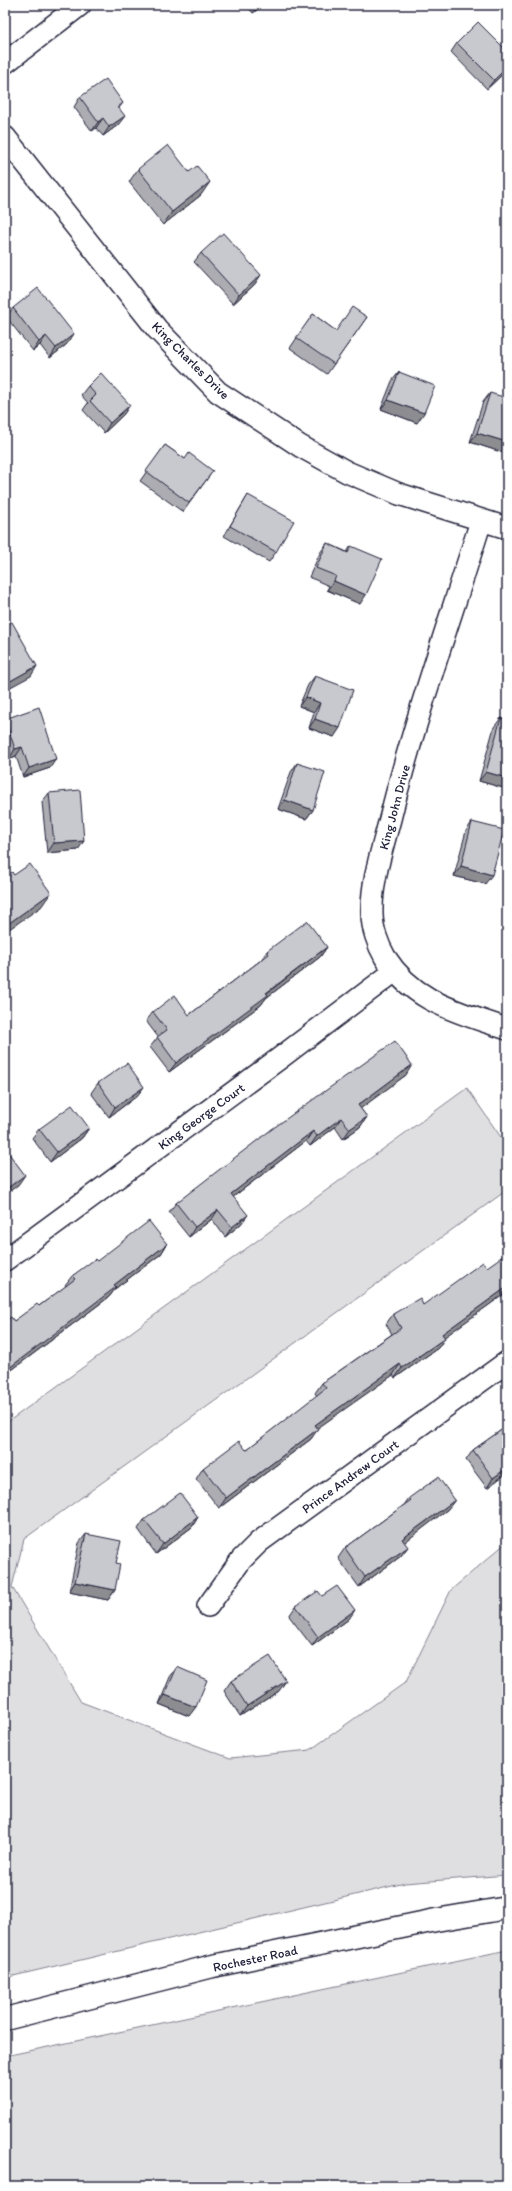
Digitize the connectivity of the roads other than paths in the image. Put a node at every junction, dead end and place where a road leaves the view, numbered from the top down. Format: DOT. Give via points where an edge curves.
graph roads {
  1 [pos="80,5"];
  2 [pos="5,63"];
  3 [pos="5,137"];
  4 [pos="481,521"];
  5 [pos="507,528"];
  6 [pos="395,971"];
  7 [pos="507,1028"];
  8 [pos="5,1260"];
  9 [pos="507,1362"];
  10 [pos="208,1606"];
  11 [pos="507,1908"];
  12 [pos="5,2019"];
  1 -- 2 [label="street"];
  3 -- 4 [label="street, King Charles Drive" via="157,329 218,392 300,446 347,472 399,494"];
  4 -- 5 [label="street, King Charles Drive"];
  4 -- 6 [label="street, King John Drive" via="399,781 374,884 372,915 376,936"];
  6 -- 7 [label="street, King John Drive" via="410,988 425,997 452,1010"];
  6 -- 8 [label="street, King George Court"];
  9 -- 10 [label="street, Prince Andrew Court" via="259,1542 241,1560"];
  11 -- 12 [label="street, Rochester Road" via="213,1966"];
}
